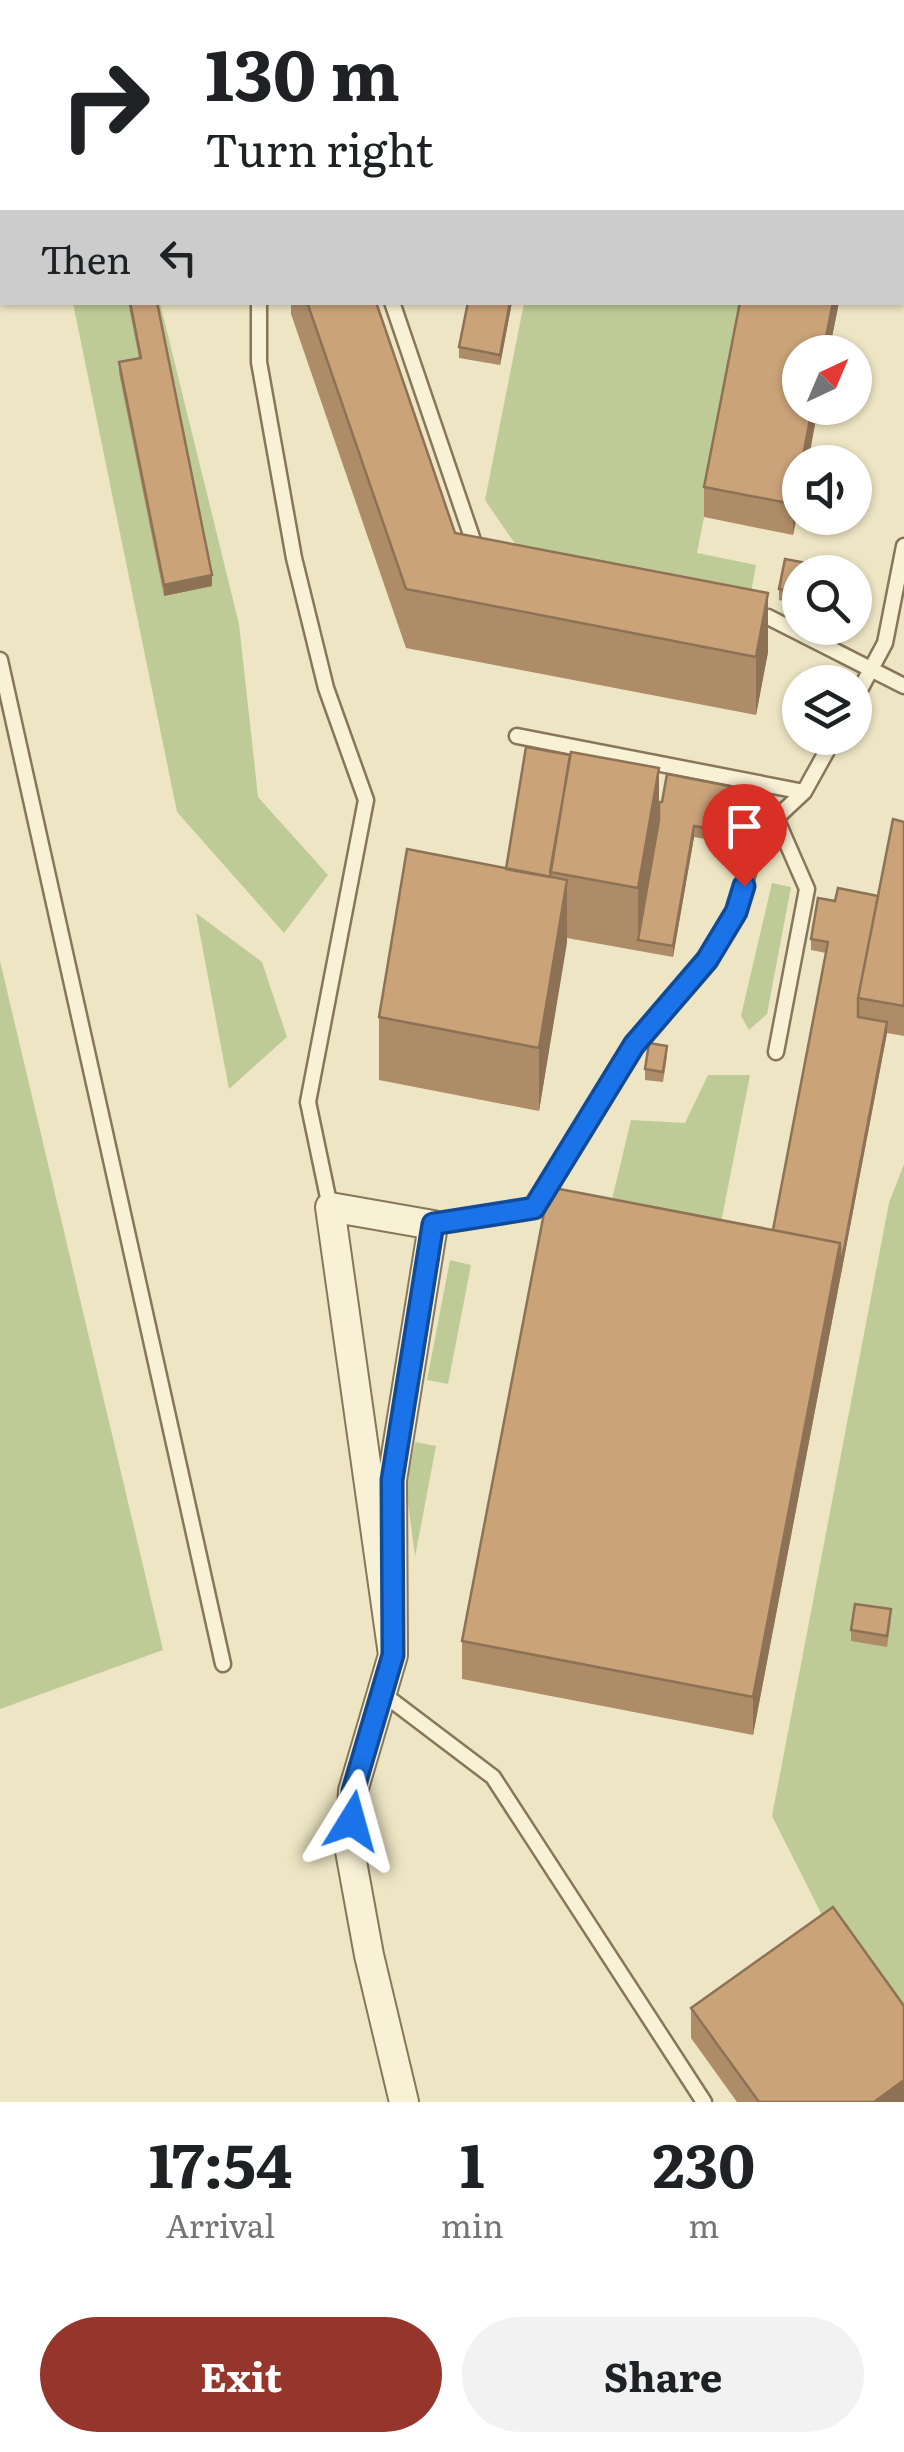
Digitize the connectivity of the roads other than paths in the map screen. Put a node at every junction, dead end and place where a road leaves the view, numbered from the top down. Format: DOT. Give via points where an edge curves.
graph roads {
  1 [pos="259,305"];
  2 [pos="393,305"];
  3 [pos="904,546"];
  4 [pos="481,562"];
  5 [pos="730,610"];
  6 [pos="0,660"];
  7 [pos="861,665"];
  8 [pos="872,668"];
  9 [pos="872,670"];
  10 [pos="904,686"];
  11 [pos="518,736"];
  12 [pos="825,755"];
  13 [pos="804,792"];
  14 [pos="776,818"];
  15 [pos="776,1052"];
  16 [pos="330,1207"];
  17 [pos="433,1224"];
  18 [pos="393,1655"];
  19 [pos="223,1664"];
  20 [pos="382,1692"];
  21 [pos="404,2102"];
  22 [pos="704,2102"];
  1 -- 16 [label="lane" via="260,362 294,558 326,688 366,800 308,1102"];
  2 -- 4 [label="lane"];
  3 -- 8 [label="lane" via="885,643"];
  5 -- 7 [label="lane" via="768,617"];
  6 -- 19 [label="lane"];
  9 -- 10 [label="lane"];
  11 -- 13 [label="lane"];
  12 -- 13 [label="lane"];
  13 -- 14 [label="lane"];
  14 -- 15 [label="lane" via="807,890"];
  14 -- 17 [label="lane" via="760,832 736,912 707,960 634,1045 534,1208"];
  16 -- 17 [label="street"];
  16 -- 18 [label="street"];
  17 -- 18 [label="street" via="392,1480"];
  18 -- 20 [label="street"];
  20 -- 21 [label="street" via="353,1791 350,1851"];
  20 -- 22 [label="lane" via="493,1778"];
}
